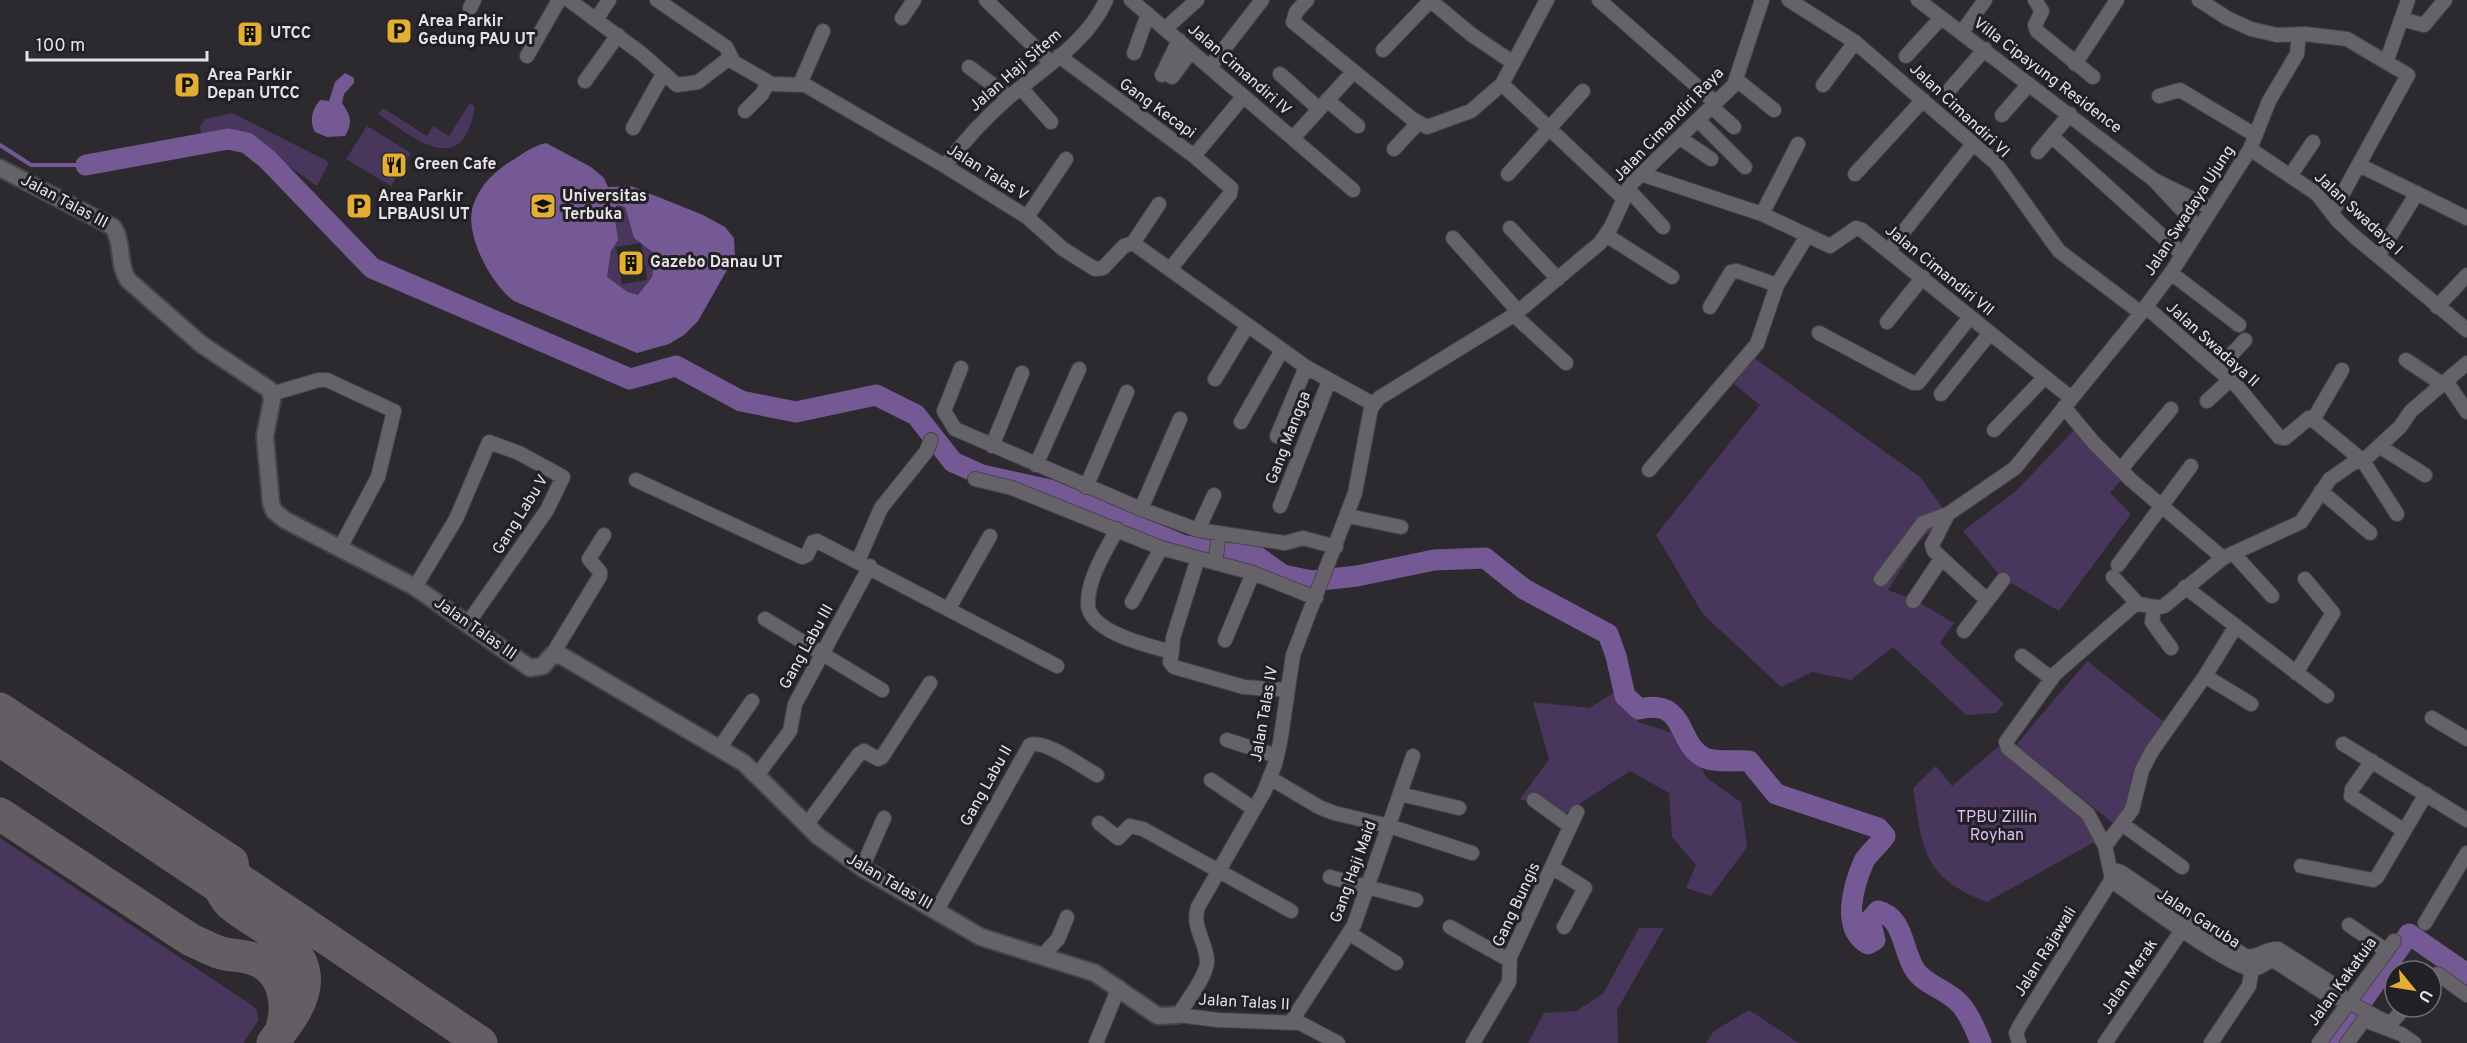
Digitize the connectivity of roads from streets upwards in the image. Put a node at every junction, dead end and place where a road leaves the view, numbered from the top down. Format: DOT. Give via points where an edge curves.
graph roads {
  1 [pos="559,0"];
  2 [pos="569,0"];
  3 [pos="609,0"];
  4 [pos="657,0"];
  5 [pos="914,0"];
  6 [pos="986,0"];
  7 [pos="1106,0"];
  8 [pos="1131,0"];
  9 [pos="1197,0"];
  10 [pos="1262,0"];
  11 [pos="1307,0"];
  12 [pos="1431,0"];
  13 [pos="1547,0"];
  14 [pos="1599,0"];
  15 [pos="1762,0"];
  16 [pos="1789,0"];
  17 [pos="1918,0"];
  18 [pos="1985,0"];
  19 [pos="2035,0"];
  20 [pos="2117,0"];
  21 [pos="2199,0"];
  22 [pos="2408,0"];
  23 [pos="2445,0"];
  24 [pos="1148,14"];
  25 [pos="902,18"];
  26 [pos="1941,18"];
  27 [pos="596,20"];
  28 [pos="2401,20"];
  29 [pos="1166,28"];
  30 [pos="823,31"];
  31 [pos="1962,32"];
  32 [pos="2299,34"];
  33 [pos="618,36"];
  34 [pos="1179,40"];
  35 [pos="1855,42"];
  36 [pos="1985,49"];
  37 [pos="1383,50"];
  38 [pos="1191,51"];
  39 [pos="1134,53"];
  40 [pos="527,56"];
  41 [pos="1906,56"];
  42 [pos="1055,60"];
  43 [pos="2387,60"];
  44 [pos="733,61"];
  45 [pos="1512,62"];
  46 [pos="2075,64"];
  47 [pos="1210,67"];
  48 [pos="969,68"];
  49 [pos="1353,72"];
  50 [pos="663,74"];
  51 [pos="1280,74"];
  52 [pos="2093,77"];
  53 [pos="1737,80"];
  54 [pos="585,81"];
  55 [pos="768,82"];
  56 [pos="800,84"];
  57 [pos="1502,84"];
  58 [pos="2030,84"];
  59 [pos="1823,85"];
  60 [pos="1021,88"];
  61 [pos="1950,89"];
  62 [pos="1583,91"];
  63 [pos="2159,96"];
  64 [pos="1009,97"];
  65 [pos="1243,97"];
  66 [pos="1923,100"];
  67 [pos="1323,105"];
  68 [pos="1714,105"];
  69 [pos="1774,110"];
  70 [pos="745,111"];
  71 [pos="2070,114"];
  72 [pos="2002,115"];
  73 [pos="1698,120"];
  74 [pos="1051,122"];
  75 [pos="1418,123"];
  76 [pos="1358,126"];
  77 [pos="1734,127"];
  78 [pos="633,128"];
  79 [pos="1548,129"];
  80 [pos="2255,135"];
  81 [pos="1293,138"];
  82 [pos="1680,138"];
  83 [pos="2057,141"];
  84 [pos="2313,142"];
  85 [pos="1798,144"];
  86 [pos="1973,144"];
  87 [pos="1394,149"];
  88 [pos="2250,149"];
  89 [pos="2038,152"];
  90 [pos="1194,156"];
  91 [pos="1066,159"];
  92 [pos="1711,159"];
  93 [pos="945,165"];
  94 [pos="2359,165"];
  95 [pos="1744,167"];
  96 [pos="0,168"];
  97 [pos="1508,174"];
  98 [pos="1641,174"];
  99 [pos="1855,174"];
  100 [pos="2290,176"];
  101 [pos="2154,180"];
  102 [pos="1353,190"];
  103 [pos="2417,193"];
  104 [pos="1626,194"];
  105 [pos="2193,199"];
  106 [pos="1160,204"];
  107 [pos="2211,208"];
  108 [pos="2184,211"];
  109 [pos="2332,213"];
  110 [pos="1761,214"];
  111 [pos="1027,217"];
  112 [pos="2467,218"];
  113 [pos="1663,227"];
  114 [pos="2198,227"];
  115 [pos="1510,228"];
  116 [pos="1606,235"];
  117 [pos="1807,236"];
  118 [pos="1453,238"];
  119 [pos="1133,243"];
  120 [pos="1889,250"];
  121 [pos="2182,254"];
  122 [pos="2378,256"];
  123 [pos="1171,268"];
  124 [pos="2170,273"];
  125 [pos="2467,275"];
  126 [pos="1672,277"];
  127 [pos="1923,277"];
  128 [pos="1558,279"];
  129 [pos="1777,285"];
  130 [pos="1710,307"];
  131 [pos="2437,307"];
  132 [pos="2143,310"];
  133 [pos="1516,313"];
  134 [pos="1970,317"];
  135 [pos="1887,322"];
  136 [pos="2239,325"];
  137 [pos="1247,326"];
  138 [pos="2467,330"];
  139 [pos="1819,333"];
  140 [pos="1990,333"];
  141 [pos="2245,340"];
  142 [pos="1282,350"];
  143 [pos="2406,360"];
  144 [pos="1566,363"];
  145 [pos="2467,363"];
  146 [pos="1306,367"];
  147 [pos="961,368"];
  148 [pos="1079,369"];
  149 [pos="2218,369"];
  150 [pos="2342,370"];
  151 [pos="1022,373"];
  152 [pos="2045,377"];
  153 [pos="1215,378"];
  154 [pos="2230,380"];
  155 [pos="1329,381"];
  156 [pos="2444,383"];
  157 [pos="1127,392"];
  158 [pos="272,394"];
  159 [pos="1941,394"];
  160 [pos="2207,401"];
  161 [pos="2067,403"];
  162 [pos="1373,404"];
  163 [pos="2171,409"];
  164 [pos="2467,412"];
  165 [pos="1180,419"];
  166 [pos="2313,420"];
  167 [pos="1240,422"];
  168 [pos="1994,430"];
  169 [pos="1277,436"];
  170 [pos="932,440"];
  171 [pos="992,446"];
  172 [pos="2379,446"];
  173 [pos="2363,461"];
  174 [pos="1036,465"];
  175 [pos="2191,466"];
  176 [pos="1649,470"];
  177 [pos="2121,470"];
  178 [pos="2424,476"];
  179 [pos="975,479"];
  180 [pos="636,480"];
  181 [pos="1086,487"];
  182 [pos="2321,491"];
  183 [pos="1214,495"];
  184 [pos="2162,505"];
  185 [pos="1280,506"];
  186 [pos="1141,509"];
  187 [pos="1948,514"];
  188 [pos="2397,514"];
  189 [pos="1348,516"];
  190 [pos="1401,527"];
  191 [pos="1117,529"];
  192 [pos="1198,530"];
  193 [pos="2370,533"];
  194 [pos="1219,534"];
  195 [pos="604,535"];
  196 [pos="990,536"];
  197 [pos="1336,547"];
  198 [pos="340,548"];
  199 [pos="1161,548"];
  200 [pos="2228,556"];
  201 [pos="1216,557"];
  202 [pos="1198,558"];
  203 [pos="1941,559"];
  204 [pos="864,563"];
  205 [pos="1253,573"];
  206 [pos="1881,579"];
  207 [pos="2305,579"];
  208 [pos="2003,580"];
  209 [pos="415,587"];
  210 [pos="2185,587"];
  211 [pos="1317,594"];
  212 [pos="2272,596"];
  213 [pos="1987,600"];
  214 [pos="1913,601"];
  215 [pos="1132,602"];
  216 [pos="2138,604"];
  217 [pos="949,608"];
  218 [pos="2154,608"];
  219 [pos="765,619"];
  220 [pos="468,623"];
  221 [pos="2236,627"];
  222 [pos="1964,631"];
  223 [pos="1225,640"];
  224 [pos="2171,648"];
  225 [pos="1172,652"];
  226 [pos="552,655"];
  227 [pos="822,655"];
  228 [pos="2022,656"];
  229 [pos="1057,666"];
  230 [pos="2296,673"];
  231 [pos="2205,676"];
  232 [pos="2052,679"];
  233 [pos="930,683"];
  234 [pos="882,690"];
  235 [pos="1288,690"];
  236 [pos="2328,696"];
  237 [pos="752,701"];
  238 [pos="2251,704"];
  239 [pos="2432,718"];
  240 [pos="1227,740"];
  241 [pos="2467,740"];
  242 [pos="2343,744"];
  243 [pos="720,747"];
  244 [pos="1277,756"];
  245 [pos="1413,756"];
  246 [pos="2372,761"];
  247 [pos="758,774"];
  248 [pos="1096,776"];
  249 [pos="1270,778"];
  250 [pos="1210,780"];
  251 [pos="1400,794"];
  252 [pos="2426,794"];
  253 [pos="1534,800"];
  254 [pos="1459,808"];
  255 [pos="1254,809"];
  256 [pos="1577,812"];
  257 [pos="884,818"];
  258 [pos="2467,820"];
  259 [pos="1099,823"];
  260 [pos="807,824"];
  261 [pos="2122,824"];
  262 [pos="1389,826"];
  263 [pos="1570,826"];
  264 [pos="2403,831"];
  265 [pos="2105,846"];
  266 [pos="1472,853"];
  267 [pos="2467,853"];
  268 [pos="2301,866"];
  269 [pos="862,867"];
  270 [pos="2182,867"];
  271 [pos="1553,868"];
  272 [pos="2110,870"];
  273 [pos="1218,872"];
  274 [pos="1330,878"];
  275 [pos="1367,889"];
  276 [pos="1416,900"];
  277 [pos="937,910"];
  278 [pos="1291,911"];
  279 [pos="1067,917"];
  280 [pos="2425,923"];
  281 [pos="2349,925"];
  282 [pos="1450,927"];
  283 [pos="1564,927"];
  284 [pos="2182,930"];
  285 [pos="1349,933"];
  286 [pos="1041,957"];
  287 [pos="1509,960"];
  288 [pos="1396,963"];
  289 [pos="2253,963"];
  290 [pos="2443,978"];
  291 [pos="1119,987"];
  292 [pos="2467,995"];
  293 [pos="2352,1005"];
  294 [pos="1178,1015"];
  295 [pos="2395,1019"];
  296 [pos="1291,1022"];
  297 [pos="1322,1039"];
  298 [pos="1096,1043"];
  299 [pos="1338,1043"];
  300 [pos="1473,1043"];
  301 [pos="2019,1043"];
  302 [pos="2105,1043"];
  303 [pos="2211,1043"];
  304 [pos="2319,1043"];
  305 [pos="2347,1043"];
  306 [pos="2414,1043"];
  1 -- 40 [label="street"];
  2 -- 27 [label="street"];
  3 -- 27 [label="street"];
  4 -- 44 [label="street, Jalan Talas V" via="726,47"];
  5 -- 25 [label="street"];
  6 -- 42 [label="street, Gang Kecapi"];
  7 -- 42 [label="street, Jalan Haji Sitem" via="1092,23"];
  8 -- 24 [label="street, Jalan Cimandiri IV"];
  9 -- 29 [label="street"];
  10 -- 47 [label="street"];
  11 -- 49 [label="street" via="1293,22"];
  12 -- 37 [label="street"];
  12 -- 45 [label="street"];
  13 -- 45 [label="street"];
  14 -- 68 [label="street"];
  15 -- 53 [label="street, Jalan Cimandiri Raya"];
  16 -- 35 [label="street, Jalan Cimandiri VI"];
  17 -- 26 [label="street, Villa Cipayung Residence"];
  18 -- 31 [label="street"];
  19 -- 46 [label="street" via="2042,11 2035,28"];
  20 -- 46 [label="street"];
  21 -- 32 [label="street" via="2251,29 2277,35"];
  22 -- 28 [label="street"];
  23 -- 28 [label="street" via="2424,25"];
  24 -- 29 [label="street, Jalan Cimandiri IV"];
  24 -- 39 [label="street"];
  26 -- 31 [label="street, Villa Cipayung Residence"];
  26 -- 41 [label="street"];
  27 -- 33 [label="street"];
  28 -- 43 [label="street"];
  29 -- 34 [label="street, Jalan Cimandiri IV"];
  30 -- 56 [label="street"];
  31 -- 36 [label="street, Villa Cipayung Residence"];
  32 -- 43 [label="street" via="2347,39"];
  32 -- 80 [label="street, Jalan Swadaya Ujung" via="2297,54"];
  33 -- 50 [label="street"];
  33 -- 54 [label="street"];
  34 -- 38 [label="street, Jalan Cimandiri IV"];
  34 -- 38 [label="street" via="1167,76"];
  35 -- 59 [label="street"];
  35 -- 66 [label="street, Jalan Cimandiri VI"];
  36 -- 58 [label="street, Villa Cipayung Residence"];
  36 -- 61 [label="street"];
  38 -- 47 [label="street, Jalan Cimandiri IV"];
  42 -- 60 [label="street, Jalan Haji Sitem"];
  42 -- 90 [label="street, Gang Kecapi"];
  43 -- 94 [label="street" via="2405,70 2408,78"];
  44 -- 50 [label="street" via="726,60 691,85 677,85"];
  44 -- 55 [label="street, Jalan Talas V"];
  45 -- 57 [label="street"];
  46 -- 52 [label="street"];
  47 -- 65 [label="street, Jalan Cimandiri IV"];
  48 -- 64 [label="street"];
  49 -- 67 [label="street, Jalan Cimandiri IV"];
  49 -- 75 [label="street"];
  50 -- 78 [label="street"];
  51 -- 67 [label="street"];
  53 -- 68 [label="street, Jalan Cimandiri Raya"];
  53 -- 69 [label="street"];
  55 -- 56 [label="street, Jalan Talas V"];
  55 -- 70 [label="street"];
  56 -- 93 [label="street, Jalan Talas V"];
  57 -- 75 [label="street" via="1471,111 1427,127"];
  57 -- 79 [label="street"];
  58 -- 71 [label="street, Villa Cipayung Residence"];
  58 -- 72 [label="street"];
  60 -- 64 [label="street, Jalan Haji Sitem"];
  60 -- 74 [label="street"];
  62 -- 79 [label="street"];
  63 -- 80 [label="street" via="2180,90"];
  64 -- 93 [label="street, Jalan Haji Sitem" via="971,132"];
  65 -- 81 [label="street, Jalan Cimandiri IV"];
  65 -- 90 [label="street"];
  66 -- 86 [label="street, Jalan Cimandiri VI"];
  66 -- 99 [label="street"];
  67 -- 76 [label="street"];
  67 -- 81 [label="street, Jalan Cimandiri IV"];
  68 -- 73 [label="street, Jalan Cimandiri Raya"];
  68 -- 77 [label="street"];
  71 -- 89 [label="street"];
  71 -- 101 [label="street, Villa Cipayung Residence"];
  73 -- 82 [label="street, Jalan Cimandiri Raya"];
  73 -- 95 [label="street"];
  75 -- 87 [label="street"];
  79 -- 97 [label="street"];
  79 -- 104 [label="street"];
  80 -- 88 [label="street, Jalan Swadaya Ujung"];
  81 -- 102 [label="street"];
  82 -- 92 [label="street"];
  82 -- 98 [label="street, Jalan Cimandiri Raya"];
  83 -- 121 [label="street"];
  84 -- 100 [label="street"];
  85 -- 110 [label="street"];
  86 -- 120 [label="street"];
  86 -- 132 [label="street, Jalan Cimandiri VI" via="1995,162 2059,251"];
  88 -- 100 [label="street, Jalan Swadaya I"];
  88 -- 107 [label="street, Jalan Swadaya Ujung"];
  90 -- 123 [label="street, Gang Kecapi" via="1230,185 1232,191"];
  91 -- 111 [label="street"];
  93 -- 111 [label="street, Jalan Talas V"];
  94 -- 103 [label="street"];
  94 -- 109 [label="street"];
  96 -- 158 [label="street, Jalan Talas III" via="113,227 119,239 123,271 129,280 201,344"];
  98 -- 104 [label="street, Jalan Cimandiri Raya"];
  98 -- 110 [label="street, Jalan Cimandiri VII"];
  100 -- 109 [label="street, Jalan Swadaya I" via="2317,194"];
  101 -- 105 [label="street, Villa Cipayung Residence"];
  101 -- 108 [label="street, Villa Cipayung Residence"];
  103 -- 112 [label="street"];
  103 -- 122 [label="street"];
  104 -- 113 [label="street"];
  104 -- 116 [label="street, Jalan Cimandiri Raya"];
  105 -- 107 [label="street, Villa Cipayung Residence"];
  105 -- 108 [label="street"];
  106 -- 119 [label="street"];
  107 -- 114 [label="street, Jalan Swadaya Ujung"];
  108 -- 114 [label="street, Villa Cipayung Residence"];
  109 -- 122 [label="street, Jalan Swadaya I"];
  110 -- 117 [label="street, Jalan Cimandiri VII"];
  111 -- 119 [label="street, Jalan Talas V" via="1063,249 1095,269 1103,268"];
  114 -- 121 [label="street, Jalan Swadaya Ujung"];
  115 -- 128 [label="street"];
  116 -- 126 [label="street"];
  116 -- 128 [label="street, Jalan Cimandiri Raya"];
  117 -- 120 [label="street, Jalan Cimandiri VII" via="1830,246 1856,228"];
  117 -- 129 [label="street"];
  118 -- 133 [label="street"];
  119 -- 123 [label="street"];
  120 -- 127 [label="street, Jalan Cimandiri VII"];
  121 -- 124 [label="street, Jalan Swadaya Ujung"];
  122 -- 131 [label="street, Jalan Swadaya I"];
  123 -- 137 [label="street"];
  124 -- 132 [label="street, Jalan Swadaya Ujung"];
  124 -- 136 [label="street"];
  125 -- 131 [label="street"];
  127 -- 134 [label="street, Jalan Cimandiri VII"];
  127 -- 135 [label="street"];
  128 -- 133 [label="street, Jalan Cimandiri Raya"];
  129 -- 130 [label="street" via="1731,272"];
  129 -- 176 [label="street" via="1752,351"];
  131 -- 138 [label="street, Jalan Swadaya I"];
  132 -- 149 [label="street, Jalan Swadaya II"];
  132 -- 161 [label="street, Jalan Swadaya Ujung"];
  133 -- 144 [label="street"];
  133 -- 162 [label="street, Jalan Cimandiri Raya"];
  134 -- 139 [label="street" via="1918,383"];
  134 -- 140 [label="street, Jalan Cimandiri VII"];
  137 -- 142 [label="street"];
  137 -- 153 [label="street"];
  140 -- 152 [label="street, Jalan Cimandiri VII"];
  140 -- 159 [label="street"];
  141 -- 149 [label="street"];
  142 -- 146 [label="street"];
  142 -- 167 [label="street"];
  143 -- 156 [label="street"];
  145 -- 156 [label="street"];
  146 -- 155 [label="street"];
  146 -- 169 [label="street"];
  147 -- 171 [label="street" via="944,411 955,429"];
  148 -- 174 [label="street"];
  149 -- 154 [label="street, Jalan Swadaya II"];
  150 -- 166 [label="street"];
  151 -- 171 [label="street"];
  152 -- 161 [label="street, Jalan Cimandiri VII"];
  152 -- 168 [label="street"];
  154 -- 160 [label="street"];
  154 -- 166 [label="street, Jalan Swadaya II" via="2282,439 2309,418"];
  155 -- 162 [label="street"];
  155 -- 185 [label="street, Gang Mangga"];
  156 -- 164 [label="street"];
  156 -- 172 [label="street"];
  157 -- 181 [label="street"];
  158 -- 198 [label="street, Jalan Talas III" via="265,436 272,507 285,520"];
  158 -- 198 [label="street" via="327,380 394,411 378,477"];
  161 -- 177 [label="street, Jalan Cimandiri VII" via="2094,443"];
  161 -- 187 [label="street, Jalan Swadaya Ujung" via="2015,468"];
  162 -- 189 [label="street, Jalan Talas IV"];
  163 -- 177 [label="street"];
  165 -- 186 [label="street"];
  166 -- 173 [label="street"];
  170 -- 204 [label="street, Gang Labu III" via="881,508"];
  171 -- 174 [label="street"];
  172 -- 173 [label="street"];
  172 -- 178 [label="street"];
  173 -- 182 [label="street" via="2340,471"];
  173 -- 188 [label="street"];
  174 -- 181 [label="street"];
  175 -- 184 [label="street"];
  177 -- 184 [label="street, Jalan Cimandiri VII"];
  179 -- 191 [label="street" via="1012,488"];
  180 -- 204 [label="street" via="802,557 815,541"];
  181 -- 186 [label="street"];
  182 -- 193 [label="street"];
  182 -- 200 [label="street" via="2298,524"];
  183 -- 192 [label="street"];
  184 -- 200 [label="street, Jalan Cimandiri VII"];
  184 -- 216 [label="street" via="2116,571"];
  186 -- 192 [label="street"];
  187 -- 203 [label="street" via="1932,545"];
  187 -- 206 [label="street, Jalan Swadaya Ujung" via="1923,523"];
  189 -- 190 [label="street"];
  189 -- 197 [label="street, Jalan Talas IV"];
  191 -- 199 [label="street"];
  191 -- 225 [label="street" via="1090,588 1088,605 1092,615 1128,640"];
  192 -- 194 [label="street"];
  194 -- 197 [label="street" via="1285,543 1303,538"];
  194 -- 201 [label="street"];
  195 -- 226 [label="street" via="588,559 600,576"];
  196 -- 217 [label="street"];
  197 -- 211 [label="street, Jalan Talas IV"];
  198 -- 209 [label="street, Jalan Talas III"];
  199 -- 202 [label="street"];
  199 -- 215 [label="street"];
  200 -- 210 [label="street"];
  200 -- 212 [label="street, Jalan Cimandiri VII"];
  201 -- 202 [label="street"];
  201 -- 205 [label="street"];
  202 -- 225 [label="street"];
  203 -- 213 [label="street"];
  203 -- 214 [label="street"];
  204 -- 217 [label="street"];
  204 -- 227 [label="street, Gang Labu III"];
  205 -- 211 [label="street"];
  205 -- 223 [label="street"];
  207 -- 230 [label="street" via="2332,613"];
  208 -- 213 [label="street"];
  209 -- 220 [label="street, Jalan Talas III"];
  209 -- 220 [label="street, Gang Labu V" via="456,519 489,442 563,477 547,510"];
  210 -- 218 [label="street" via="2164,606"];
  210 -- 221 [label="street"];
  211 -- 235 [label="street, Jalan Talas IV" via="1293,655"];
  213 -- 222 [label="street"];
  216 -- 218 [label="street"];
  216 -- 232 [label="street"];
  217 -- 229 [label="street"];
  218 -- 224 [label="street" via="2152,622"];
  219 -- 227 [label="street"];
  220 -- 226 [label="street, Jalan Talas III" via="530,668 543,666"];
  221 -- 230 [label="street"];
  221 -- 231 [label="street"];
  225 -- 235 [label="street" via="1170,662 1174,667 1244,687"];
  226 -- 243 [label="street, Jalan Talas III" via="564,657"];
  227 -- 234 [label="street"];
  227 -- 247 [label="street, Gang Labu III" via="795,704 790,731"];
  228 -- 232 [label="street"];
  230 -- 236 [label="street"];
  231 -- 238 [label="street"];
  231 -- 261 [label="street" via="2152,751 2142,770 2135,804"];
  232 -- 265 [label="street" via="2006,745 2088,814"];
  233 -- 260 [label="street" via="882,757 878,759 864,751 859,754"];
  235 -- 244 [label="street, Jalan Talas IV"];
  237 -- 243 [label="street"];
  239 -- 241 [label="street"];
  240 -- 244 [label="street"];
  242 -- 246 [label="street"];
  243 -- 247 [label="street, Jalan Talas III"];
  244 -- 249 [label="street, Jalan Talas IV"];
  245 -- 251 [label="street, Gang Haji Maid"];
  246 -- 252 [label="street"];
  246 -- 264 [label="street" via="2351,796"];
  247 -- 260 [label="street, Jalan Talas III"];
  248 -- 277 [label="street, Gang Labu II" via="1047,747 1030,745"];
  249 -- 255 [label="street, Jalan Talas IV"];
  249 -- 262 [label="street" via="1319,807"];
  250 -- 255 [label="street"];
  251 -- 254 [label="street"];
  251 -- 262 [label="street, Gang Haji Maid"];
  252 -- 258 [label="street"];
  252 -- 264 [label="street"];
  253 -- 263 [label="street"];
  255 -- 273 [label="street, Jalan Talas IV"];
  256 -- 263 [label="street, Gang Bungis"];
  257 -- 269 [label="street"];
  259 -- 273 [label="street" via="1120,838 1130,826 1136,826"];
  260 -- 269 [label="street, Jalan Talas III" via="826,843"];
  261 -- 265 [label="street"];
  261 -- 270 [label="street"];
  262 -- 266 [label="street"];
  262 -- 275 [label="street, Gang Haji Maid"];
  263 -- 271 [label="street, Gang Bungis"];
  264 -- 268 [label="street" via="2373,880"];
  265 -- 272 [label="street"];
  267 -- 280 [label="street"];
  269 -- 277 [label="street, Jalan Talas III"];
  271 -- 283 [label="street" via="1586,888"];
  271 -- 287 [label="street, Gang Bungis"];
  272 -- 284 [label="street, Jalan Garuba" via="2116,884"];
  272 -- 289 [label="street, Jalan Garuba" via="2121,872"];
  272 -- 301 [label="street, Jalan Rajawali" via="2020,1025 2016,1033"];
  273 -- 278 [label="street"];
  273 -- 294 [label="street, Jalan Talas IV" via="1196,913 1206,969"];
  274 -- 275 [label="street"];
  275 -- 276 [label="street"];
  275 -- 285 [label="street, Gang Haji Maid"];
  277 -- 286 [label="street, Jalan Talas III" via="981,937"];
  279 -- 286 [label="street" via="1059,939"];
  281 -- 293 [label="street, Jalan Kakatuia" via="2390,946"];
  282 -- 287 [label="street"];
  284 -- 289 [label="street, Jalan Garuba" via="2239,966"];
  284 -- 302 [label="street, Jalan Merak"];
  285 -- 288 [label="street"];
  285 -- 296 [label="street, Gang Haji Maid"];
  286 -- 291 [label="street, Jalan Talas III" via="1095,973"];
  287 -- 300 [label="street, Gang Bungis" via="1509,982"];
  289 -- 293 [label="street" via="2273,960 2330,997"];
  289 -- 303 [label="street" via="2249,986"];
  290 -- 292 [label="street"];
  291 -- 294 [label="street, Jalan Talas III" via="1158,1016"];
  291 -- 298 [label="street"];
  293 -- 295 [label="street" via="2386,1022"];
  293 -- 304 [label="street, Jalan Kakatuia"];
  294 -- 296 [label="street, Jalan Talas II"];
  296 -- 297 [label="street, Jalan Talas II" via="1308,1026"];
  297 -- 299 [label="street, Jalan Talas II"];
  305 -- 306 [label="street" via="2364,1020 2402,1034"];
}
